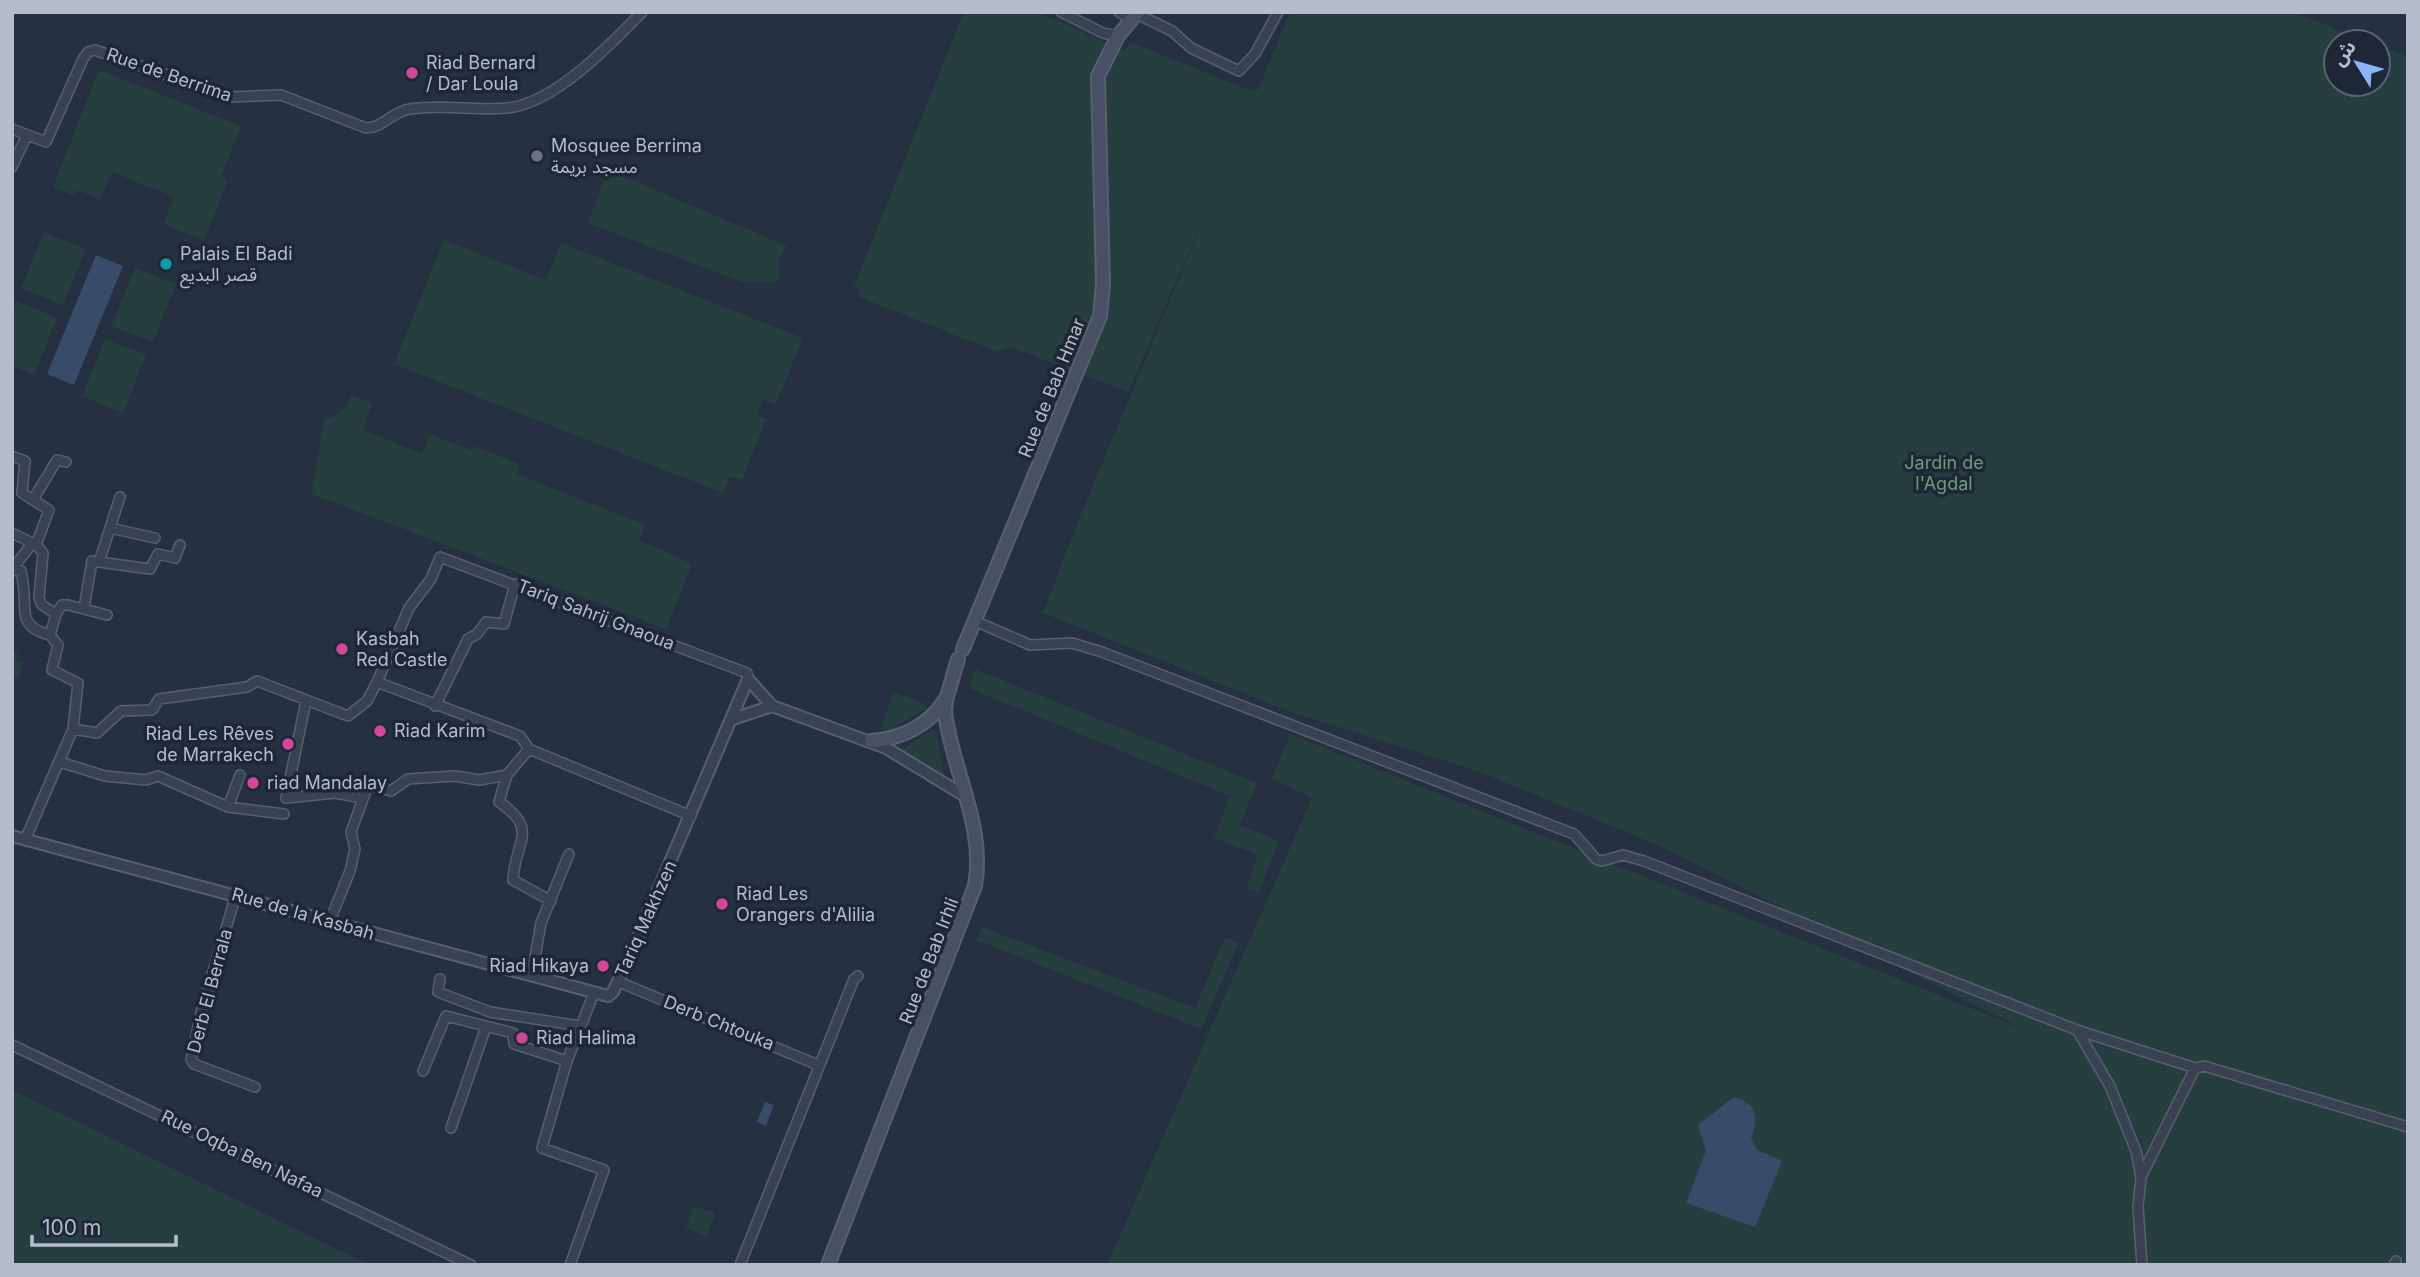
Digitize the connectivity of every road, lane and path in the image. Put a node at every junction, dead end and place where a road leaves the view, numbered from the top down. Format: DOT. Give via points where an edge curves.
graph roads {
  1 [pos="642,12"];
  2 [pos="1061,12"];
  3 [pos="1278,12"];
  4 [pos="1131,14"];
  5 [pos="1118,36"];
  6 [pos="12,129"];
  7 [pos="27,135"];
  8 [pos="12,167"];
  9 [pos="12,456"];
  10 [pos="66,462"];
  11 [pos="120,497"];
  12 [pos="34,498"];
  13 [pos="110,528"];
  14 [pos="12,533"];
  15 [pos="155,538"];
  16 [pos="180,545"];
  17 [pos="36,546"];
  18 [pos="100,559"];
  19 [pos="12,569"];
  20 [pos="515,584"];
  21 [pos="84,608"];
  22 [pos="59,610"];
  23 [pos="107,615"];
  24 [pos="975,621"];
  25 [pos="50,635"];
  26 [pos="960,654"];
  27 [pos="748,679"];
  28 [pos="377,682"];
  29 [pos="946,700"];
  30 [pos="306,701"];
  31 [pos="435,706"];
  32 [pos="772,706"];
  33 [pos="733,719"];
  34 [pos="73,729"];
  35 [pos="871,741"];
  36 [pos="529,749"];
  37 [pos="60,762"];
  38 [pos="240,775"];
  39 [pos="508,775"];
  40 [pos="965,796"];
  41 [pos="362,798"];
  42 [pos="228,807"];
  43 [pos="284,814"];
  44 [pos="691,816"];
  45 [pos="12,836"];
  46 [pos="25,840"];
  47 [pos="569,854"];
  48 [pos="236,895"];
  49 [pos="551,901"];
  50 [pos="329,923"];
  51 [pos="532,975"];
  52 [pos="859,976"];
  53 [pos="440,979"];
  54 [pos="619,982"];
  55 [pos="594,993"];
  56 [pos="580,1026"];
  57 [pos="486,1027"];
  58 [pos="2077,1030"];
  59 [pos="12,1045"];
  60 [pos="567,1060"];
  61 [pos="818,1065"];
  62 [pos="2195,1068"];
  63 [pos="423,1071"];
  64 [pos="255,1087"];
  65 [pos="2408,1127"];
  66 [pos="451,1128"];
  67 [pos="2141,1177"];
  68 [pos="471,1265"];
  69 [pos="570,1265"];
  70 [pos="740,1265"];
  71 [pos="828,1265"];
  72 [pos="2142,1265"];
  1 -- 7 [label="street, Rue de Berrima" via="576,72 533,101 497,109 408,109 370,128 281,96 230,97 92,50 83,58 46,142"];
  2 -- 5 [label="street"];
  3 -- 4 [label="street" via="1255,54 1239,71"];
  4 -- 5 [label="main road, Rue de Bab Hmar"];
  5 -- 24 [label="main road, Rue de Bab Hmar" via="1098,75 1096,92 1103,284 1100,316"];
  6 -- 7 [label="street"];
  7 -- 8 [label="street"];
  9 -- 12 [label="street" via="26,461 21,498"];
  10 -- 12 [label="street" via="57,460"];
  11 -- 13 [label="street"];
  12 -- 17 [label="street" via="49,510"];
  13 -- 15 [label="street"];
  13 -- 18 [label="street"];
  14 -- 17 [label="street"];
  16 -- 18 [label="street" via="175,558 158,554 150,569"];
  17 -- 19 [label="street"];
  17 -- 22 [label="street" via="43,578 39,598 42,605"];
  18 -- 21 [label="street" via="91,562"];
  19 -- 25 [label="street" via="21,571 26,621 33,630"];
  20 -- 27 [label="street, Tariq Sahrij Gnaoua" via="735,668 747,673"];
  20 -- 28 [label="street, Tariq Sahrij Gnaoua" via="440,557 431,579 409,608"];
  20 -- 31 [label="street" via="504,624 486,622 468,639"];
  21 -- 22 [label="street"];
  21 -- 23 [label="street"];
  22 -- 25 [label="street"];
  24 -- 26 [label="main road, Rue de Bab Hmar"];
  24 -- 58 [label="street" via="1030,645 1072,643 1102,652 1574,834 1596,859 1623,855 1644,861"];
  25 -- 34 [label="street" via="58,645 52,670 78,683"];
  26 -- 29 [label="main road, Rue de Bab Irhli"];
  27 -- 32 [label="street"];
  27 -- 33 [label="street, Tariq Makhzen"];
  28 -- 30 [label="street" via="367,701 348,716"];
  28 -- 31 [label="street"];
  29 -- 35 [label="main road" via="916,728"];
  29 -- 40 [label="main road, Rue de Bab Irhli" via="947,724"];
  30 -- 34 [label="street" via="257,681 247,687 159,699 152,710 121,711 97,733"];
  30 -- 41 [label="street" via="286,799 335,793"];
  31 -- 36 [label="street" via="520,736"];
  32 -- 33 [label="street"];
  32 -- 35 [label="street"];
  33 -- 44 [label="street, Tariq Makhzen"];
  34 -- 37 [label="street"];
  35 -- 40 [label="street"];
  36 -- 39 [label="street"];
  36 -- 44 [label="street"];
  37 -- 42 [label="street" via="105,776 146,780 158,776"];
  37 -- 46 [label="street"];
  38 -- 42 [label="street"];
  39 -- 41 [label="street" via="479,780 455,776 408,779 391,791 368,785"];
  39 -- 49 [label="street" via="499,802 518,817 523,828 513,880"];
  40 -- 71 [label="main road, Rue de Bab Irhli" via="978,849 975,886"];
  41 -- 50 [label="street" via="351,832 355,849 350,871"];
  42 -- 43 [label="street"];
  44 -- 54 [label="street, Tariq Makhzen"];
  45 -- 46 [label="street, Rue de la Kasbah"];
  46 -- 48 [label="street, Rue de la Kasbah"];
  47 -- 49 [label="street"];
  48 -- 50 [label="street, Rue de la Kasbah"];
  48 -- 64 [label="street, Derb El Berrala" via="191,1059"];
  49 -- 51 [label="street" via="540,929"];
  50 -- 51 [label="street, Rue de la Kasbah"];
  51 -- 55 [label="street, Rue de la Kasbah"];
  52 -- 61 [label="street"];
  53 -- 56 [label="street" via="438,992 490,1012"];
  54 -- 55 [label="street, Tariq Makhzen" via="608,996"];
  54 -- 61 [label="street, Derb Chtouka"];
  55 -- 56 [label="street"];
  56 -- 60 [label="street"];
  57 -- 60 [label="street" via="513,1033 514,1044"];
  57 -- 63 [label="street" via="446,1016"];
  57 -- 66 [label="street"];
  58 -- 62 [label="street"];
  58 -- 67 [label="street" via="2127,1123"];
  59 -- 68 [label="street, Rue Oqba Ben Nafaa"];
  60 -- 69 [label="street" via="542,1148 604,1170"];
  61 -- 70 [label="street"];
  62 -- 65 [label="street" via="2204,1066"];
  62 -- 67 [label="street"];
  67 -- 72 [label="street"];
}
